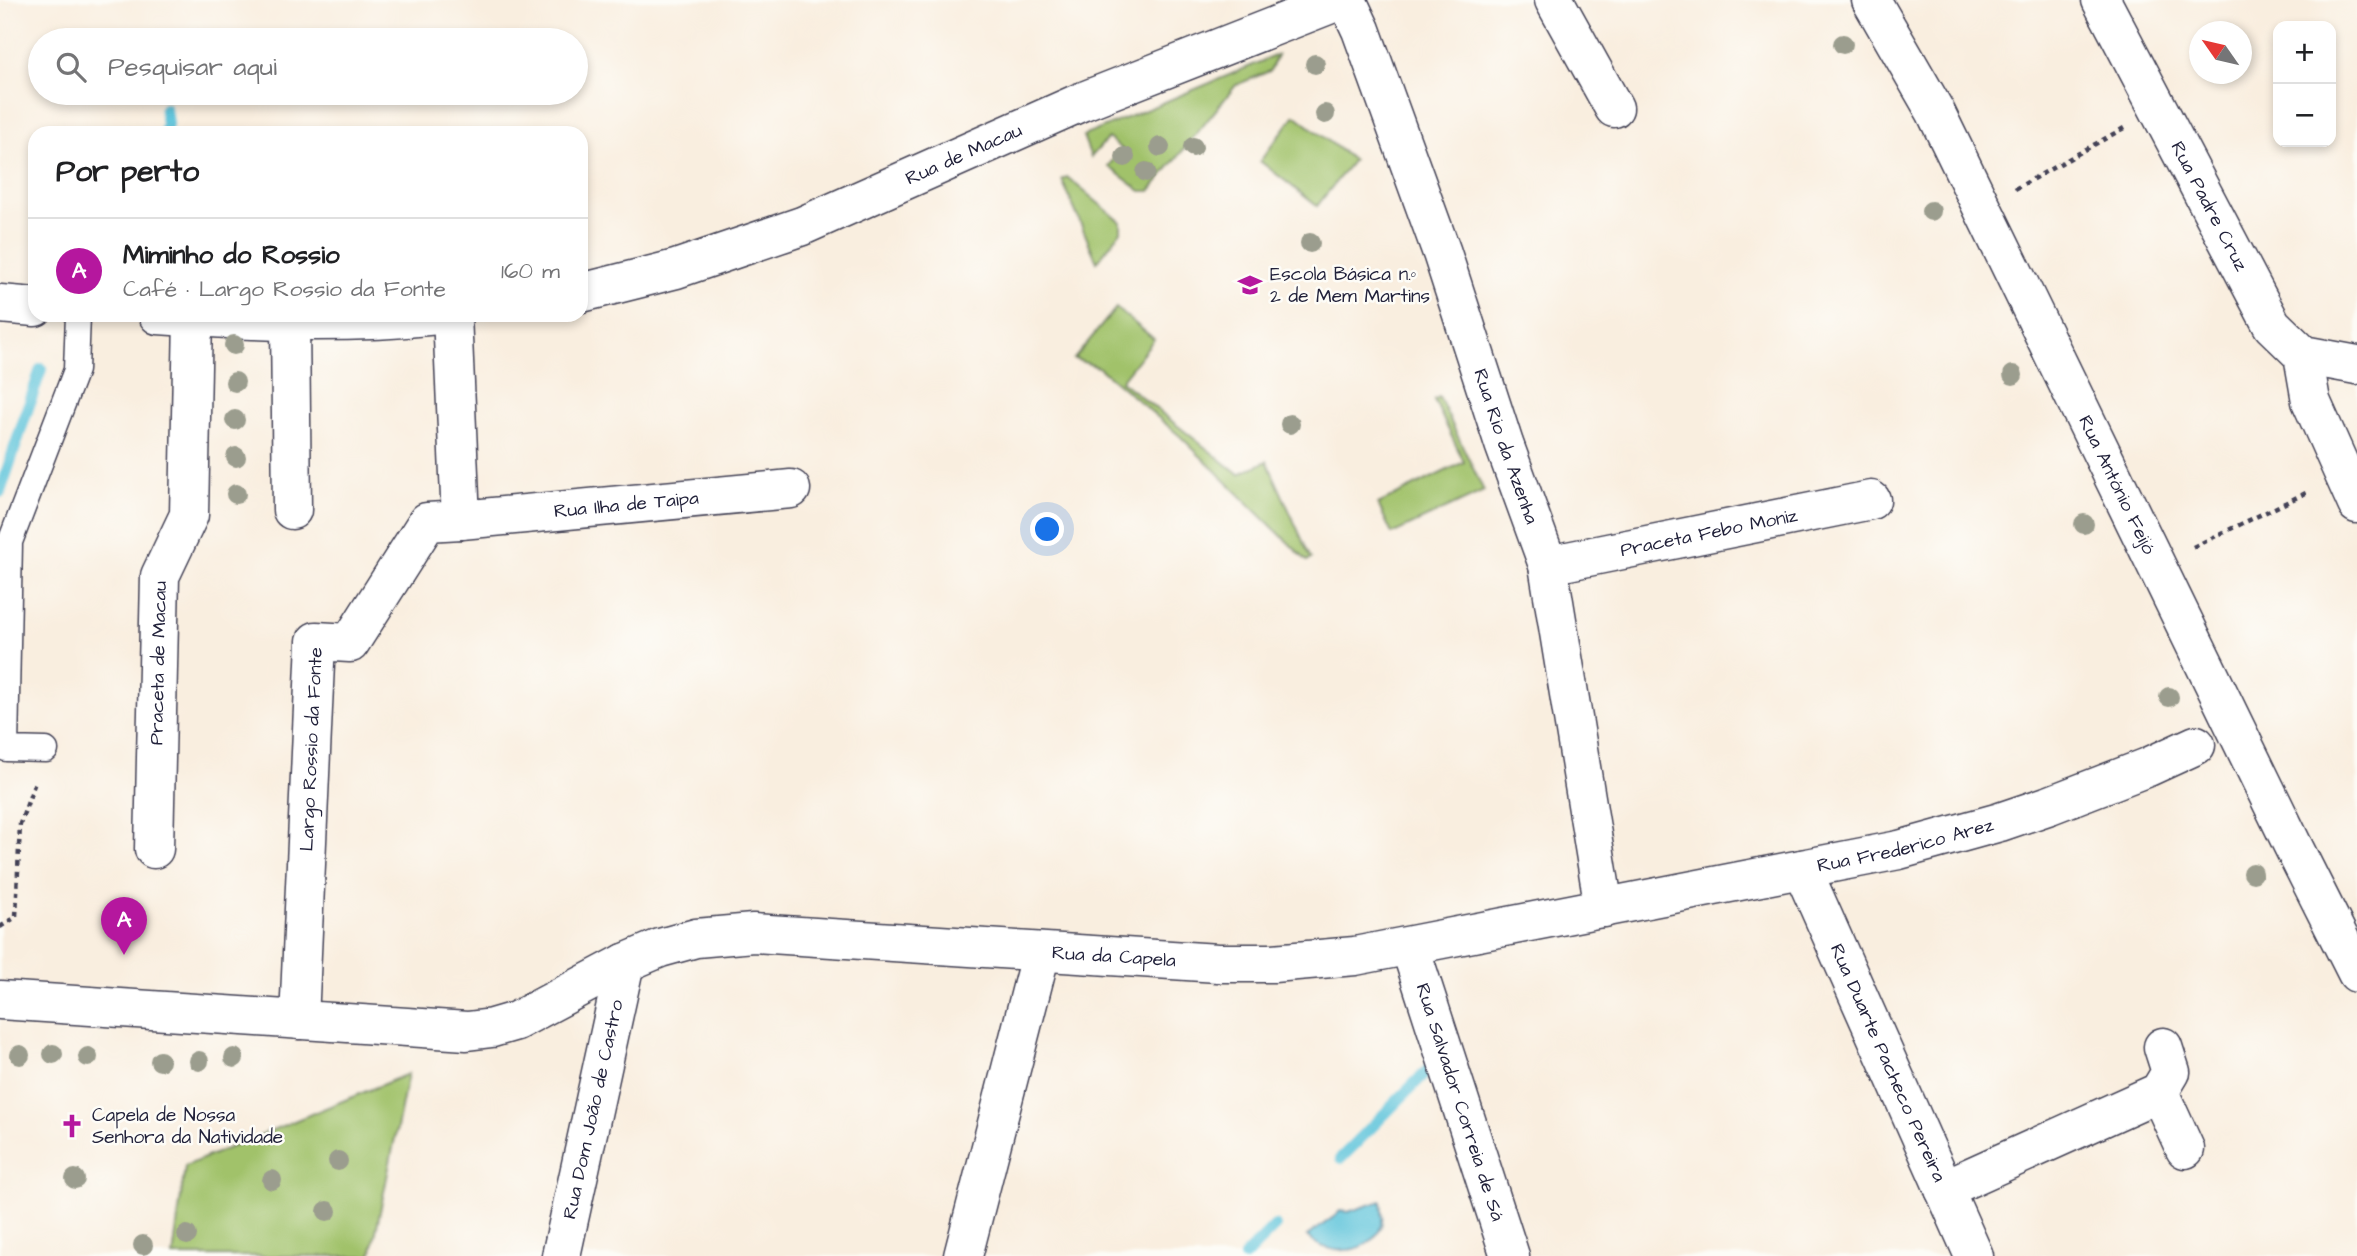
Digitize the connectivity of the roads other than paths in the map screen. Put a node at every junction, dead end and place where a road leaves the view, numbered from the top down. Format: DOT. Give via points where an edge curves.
graph roads {
  1 [pos="1341,0"];
  2 [pos="1347,0"];
  3 [pos="1554,0"];
  4 [pos="1871,0"];
  5 [pos="2101,0"];
  6 [pos="1614,108"];
  7 [pos="588,291"];
  8 [pos="0,304"];
  9 [pos="28,306"];
  10 [pos="78,322"];
  11 [pos="176,322"];
  12 [pos="290,322"];
  13 [pos="452,322"];
  14 [pos="2303,355"];
  15 [pos="2357,365"];
  16 [pos="790,489"];
  17 [pos="2350,489"];
  18 [pos="1871,500"];
  19 [pos="292,510"];
  20 [pos="461,520"];
  21 [pos="1548,565"];
  22 [pos="2196,745"];
  23 [pos="46,750"];
  24 [pos="154,849"];
  25 [pos="1802,869"];
  26 [pos="1604,908"];
  27 [pos="1410,947"];
  28 [pos="1041,951"];
  29 [pos="625,963"];
  30 [pos="2357,973"];
  31 [pos="0,1000"];
  32 [pos="299,1020"];
  33 [pos="2163,1047"];
  34 [pos="2159,1092"];
  35 [pos="2185,1149"];
  36 [pos="1944,1189"];
  37 [pos="561,1256"];
  38 [pos="963,1256"];
  39 [pos="1510,1256"];
  40 [pos="1974,1256"];
  1 -- 7 [label="street, Rua de Macau" via="1081,102 802,226 676,269"];
  2 -- 21 [label="street, Rua Rio da Azenha" via="1442,253"];
  3 -- 6 [label="street"];
  4 -- 30 [label="street, Rua António Feijó" via="1983,207"];
  5 -- 14 [label="street, Rua Padre Cruz" via="2272,326"];
  8 -- 9 [label="street"];
  10 -- 23 [label="lane" via="76,370 10,542 6,749"];
  11 -- 24 [label="street, Praceta de Macau" via="189,515 160,576"];
  12 -- 19 [label="street"];
  13 -- 20 [label="street"];
  14 -- 15 [label="street"];
  14 -- 17 [label="street" via="2311,401"];
  16 -- 20 [label="street, Rua Ilha de Taipa"];
  18 -- 21 [label="street, Praceta Febo Moniz"];
  20 -- 32 [label="street, Largo Rossio da Fonte" via="427,523 350,643 316,641"];
  21 -- 26 [label="street, Rua Rio da Azenha"];
  22 -- 25 [label="street, Rua Frederico Arez" via="2100,787 2000,822 1899,850"];
  25 -- 26 [label="street, Rua Frederico Arez"];
  25 -- 36 [label="street, Rua Duarte Pacheco Pereira"];
  26 -- 27 [label="street, Rua da Capela"];
  27 -- 28 [label="street, Rua da Capela" via="1355,957 1273,963"];
  27 -- 39 [label="street, Rua Salvador Correia de Sá"];
  28 -- 29 [label="street, Rua da Capela" via="753,933 696,938"];
  28 -- 38 [label="street"];
  29 -- 32 [label="street" via="516,1021 492,1028 467,1031"];
  29 -- 37 [label="street, Rua Dom João de Castro"];
  31 -- 32 [label="street"];
  33 -- 34 [label="street" via="2171,1072"];
  34 -- 35 [label="street"];
  34 -- 36 [label="street"];
  36 -- 40 [label="street, Rua Duarte Pacheco Pereira"];
}
